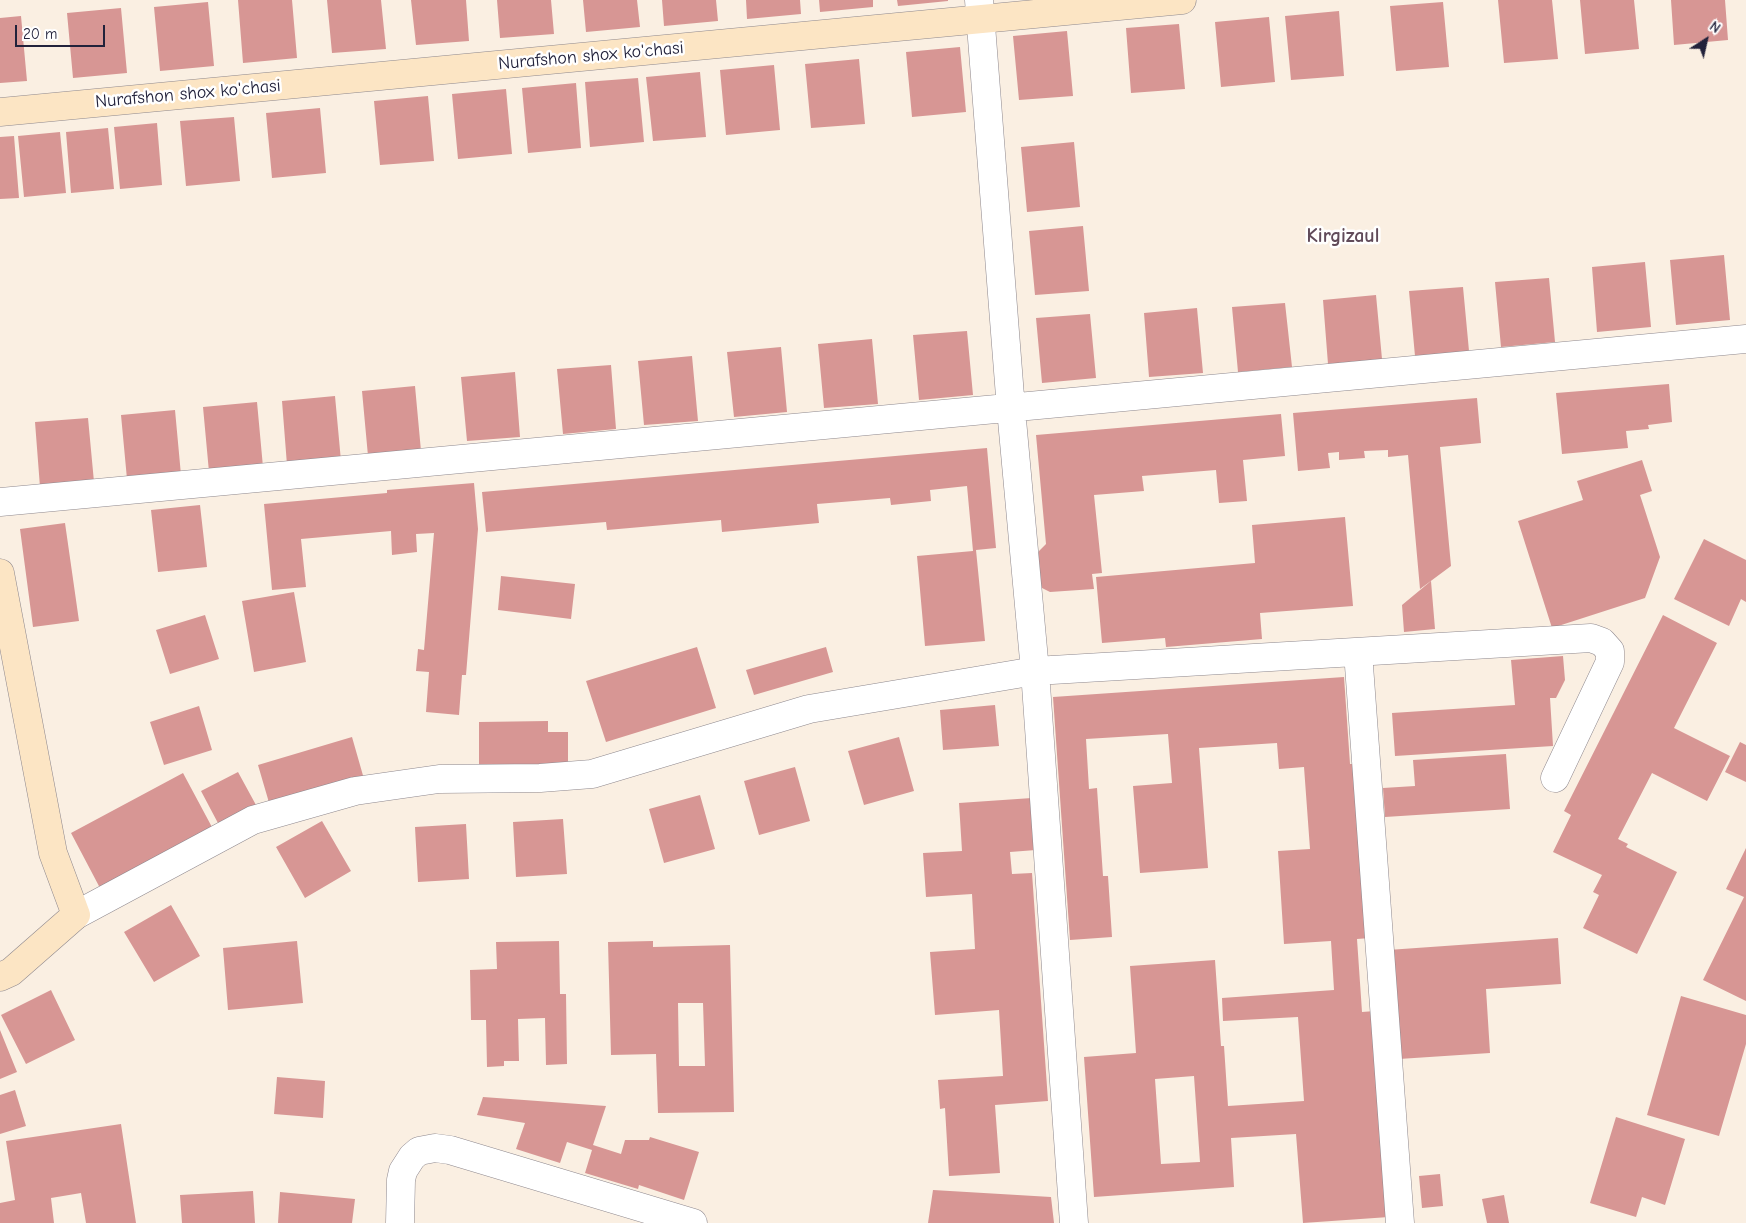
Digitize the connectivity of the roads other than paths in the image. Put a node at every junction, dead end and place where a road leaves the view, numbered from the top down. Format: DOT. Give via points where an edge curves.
graph roads {
  1 [pos="1182,0"];
  2 [pos="980,10"];
  3 [pos="0,112"];
  4 [pos="1746,339"];
  5 [pos="1011,409"];
  6 [pos="0,502"];
  7 [pos="0,573"];
  8 [pos="1358,652"];
  9 [pos="1035,671"];
  10 [pos="1556,778"];
  11 [pos="76,915"];
  12 [pos="0,977"];
  13 [pos="400,1223"];
  14 [pos="693,1223"];
  15 [pos="1074,1223"];
  16 [pos="1400,1223"];
  1 -- 2 [label="street, Nurafshon shox ko'chasi"];
  2 -- 3 [label="street, Nurafshon shox ko'chasi"];
  2 -- 5 [label="street"];
  4 -- 5 [label="street"];
  5 -- 6 [label="street"];
  5 -- 9 [label="street"];
  7 -- 11 [label="street" via="53,853"];
  8 -- 9 [label="street"];
  8 -- 10 [label="street" via="1591,638 1602,642 1610,651 1610,662"];
  8 -- 16 [label="street"];
  9 -- 11 [label="street" via="809,709 592,774 439,779 355,791 253,820"];
  9 -- 15 [label="street"];
  11 -- 12 [label="street" via="11,972"];
  13 -- 14 [label="street" via="403,1171 419,1151 434,1148 450,1150"];
}
